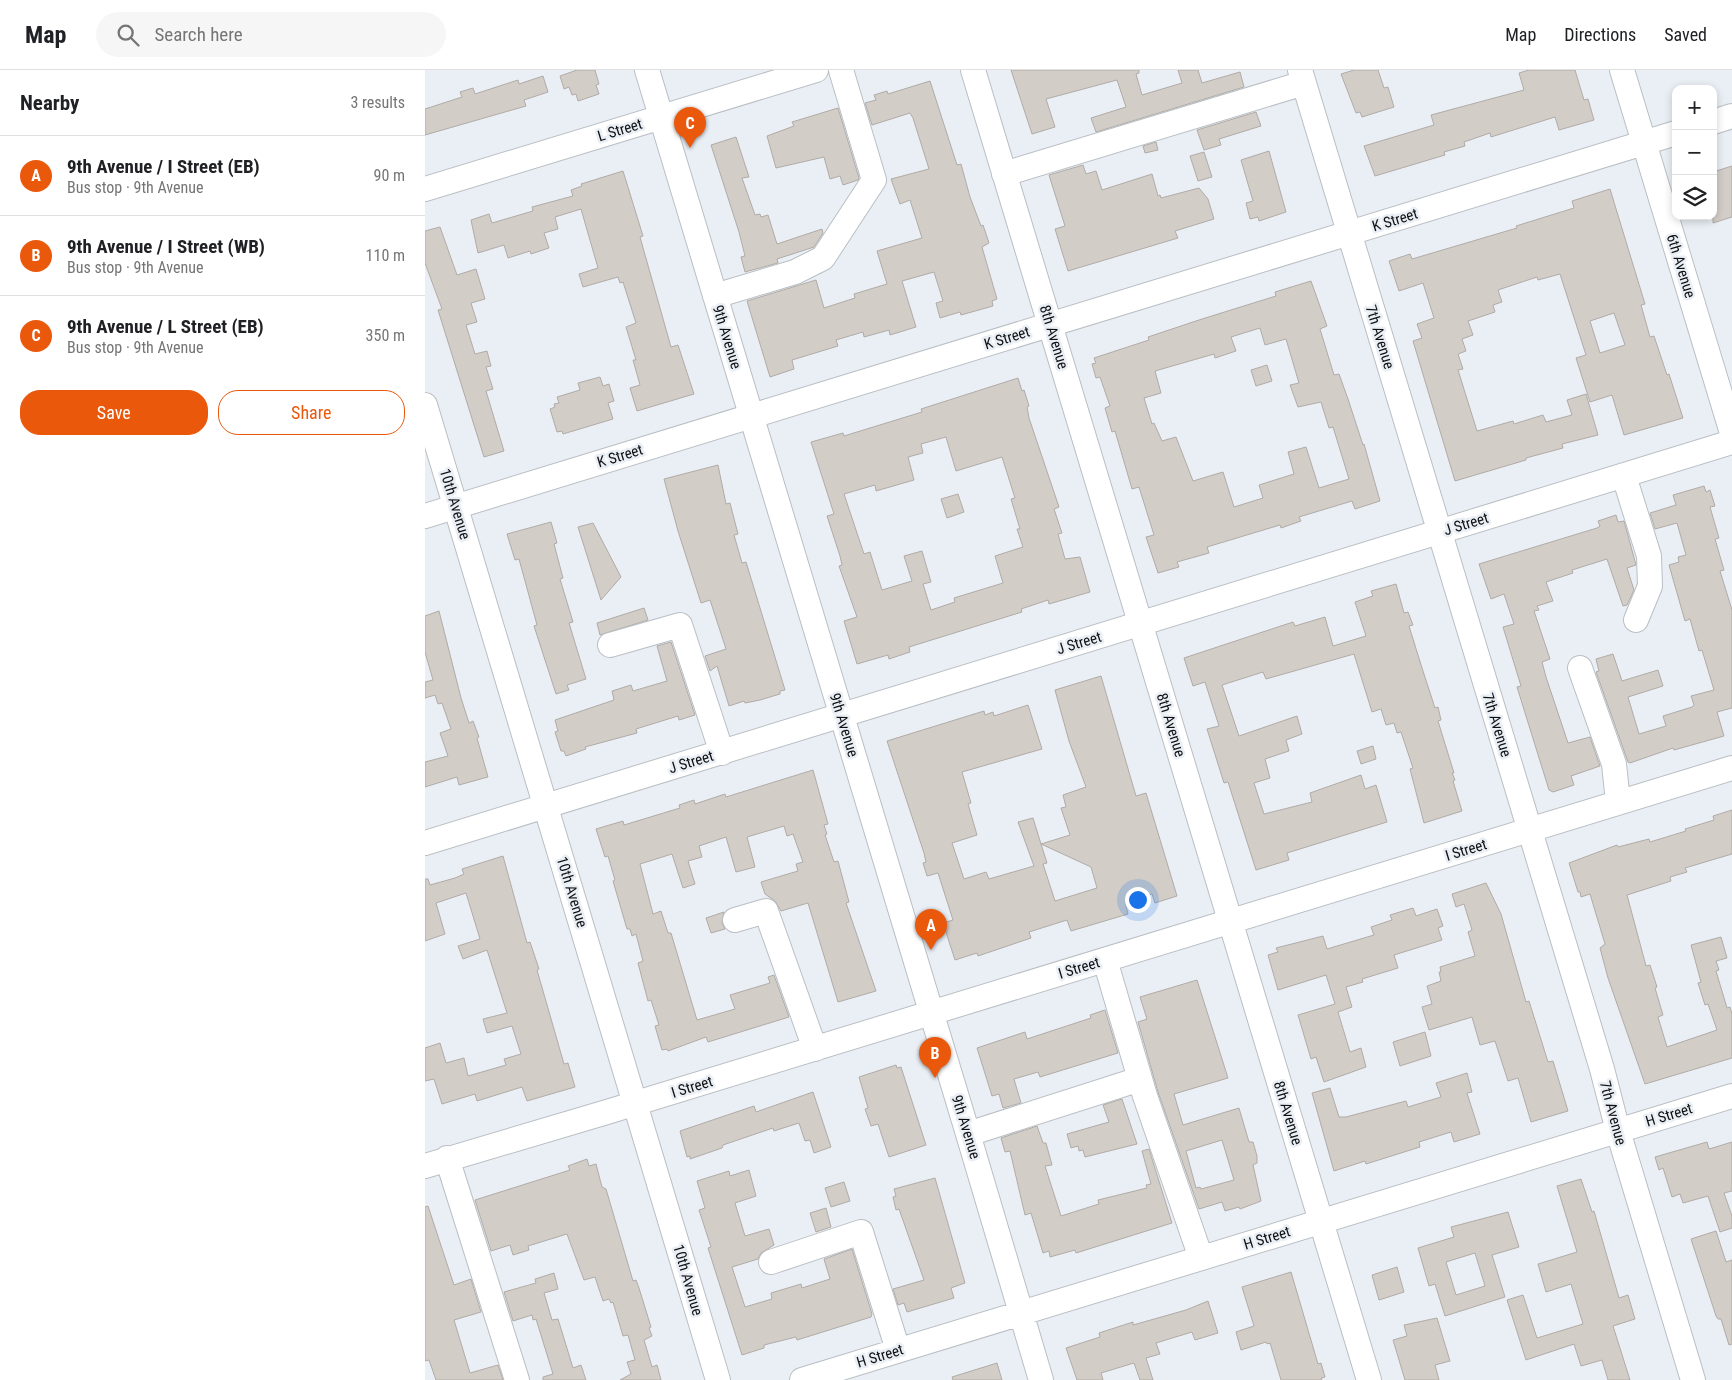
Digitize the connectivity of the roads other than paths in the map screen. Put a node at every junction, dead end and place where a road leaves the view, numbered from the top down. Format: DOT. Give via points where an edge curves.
graph roads {
  1 [pos="647,70"];
  2 [pos="816,70"];
  3 [pos="841,70"];
  4 [pos="973,70"];
  5 [pos="1622,70"];
  6 [pos="1302,76"];
  7 [pos="1732,116"];
  8 [pos="661,117"];
  9 [pos="1717,121"];
  10 [pos="1672,134"];
  11 [pos="1645,143"];
  12 [pos="1005,174"];
  13 [pos="425,190"];
  14 [pos="1349,234"];
  15 [pos="715,296"];
  16 [pos="1050,326"];
  17 [pos="425,405"];
  18 [pos="752,416"];
  19 [pos="1732,433"];
  20 [pos="1732,442"];
  21 [pos="1624,476"];
  22 [pos="456,507"];
  23 [pos="425,516"];
  24 [pos="1439,532"];
  25 [pos="1636,620"];
  26 [pos="1140,624"];
  27 [pos="610,645"];
  28 [pos="1580,668"];
  29 [pos="841,715"];
  30 [pos="722,753"];
  31 [pos="1732,768"];
  32 [pos="1618,802"];
  33 [pos="546,806"];
  34 [pos="1529,831"];
  35 [pos="425,843"];
  36 [pos="735,920"];
  37 [pos="1231,922"];
  38 [pos="1105,960"];
  39 [pos="932,1013"];
  40 [pos="815,1049"];
  41 [pos="1140,1079"];
  42 [pos="1732,1096"];
  43 [pos="636,1104"];
  44 [pos="1617,1131"];
  45 [pos="969,1134"];
  46 [pos="436,1162"];
  47 [pos="1321,1222"];
  48 [pos="1201,1258"];
  49 [pos="771,1262"];
  50 [pos="1021,1313"];
  51 [pos="898,1350"];
  52 [pos="517,1380"];
  53 [pos="718,1380"];
  54 [pos="802,1380"];
  55 [pos="1041,1380"];
  56 [pos="1369,1380"];
  57 [pos="1693,1380"];
  1 -- 8 [label="street, 9th Avenue"];
  2 -- 8 [label="street, L Street"];
  3 -- 15 [label="street" via="874,180 823,258 795,272"];
  4 -- 12 [label="street, 8th Avenue"];
  5 -- 11 [label="street, 6th Avenue"];
  6 -- 12 [label="street"];
  6 -- 14 [label="street, 7th Avenue"];
  7 -- 9 [label="street"];
  8 -- 13 [label="street, L Street"];
  8 -- 15 [label="street, 9th Avenue"];
  10 -- 11 [label="street, K Street"];
  11 -- 14 [label="street, K Street"];
  11 -- 19 [label="street, 6th Avenue"];
  12 -- 16 [label="street, 8th Avenue"];
  14 -- 16 [label="street, K Street"];
  14 -- 24 [label="street, 7th Avenue"];
  15 -- 18 [label="street, 9th Avenue"];
  16 -- 18 [label="street, K Street"];
  16 -- 26 [label="street, 8th Avenue"];
  17 -- 22 [label="street, 10th Avenue"];
  18 -- 22 [label="street, K Street"];
  18 -- 29 [label="street, 9th Avenue"];
  20 -- 21 [label="street, J Street"];
  21 -- 24 [label="street, J Street"];
  21 -- 25 [label="street" via="1649,556 1650,586"];
  22 -- 23 [label="street, K Street"];
  22 -- 33 [label="street, 10th Avenue"];
  24 -- 26 [label="street, J Street"];
  24 -- 34 [label="street, 7th Avenue"];
  26 -- 29 [label="street, J Street"];
  26 -- 37 [label="street, 8th Avenue"];
  27 -- 30 [label="street" via="680,625"];
  28 -- 32 [label="street" via="1614,764"];
  29 -- 30 [label="street, J Street"];
  29 -- 39 [label="street, 9th Avenue"];
  30 -- 33 [label="street, J Street"];
  31 -- 32 [label="street, I Street"];
  32 -- 34 [label="street, I Street"];
  33 -- 35 [label="street, J Street"];
  33 -- 43 [label="street, 10th Avenue"];
  34 -- 37 [label="street, I Street"];
  34 -- 44 [label="street, 7th Avenue" via="1602,1069"];
  36 -- 40 [label="street" via="766,911"];
  37 -- 38 [label="street, I Street"];
  37 -- 47 [label="street, 8th Avenue"];
  38 -- 39 [label="street, I Street"];
  38 -- 41 [label="street"];
  39 -- 40 [label="street, I Street"];
  39 -- 45 [label="street, 9th Avenue"];
  40 -- 43 [label="street, I Street"];
  41 -- 45 [label="street"];
  41 -- 48 [label="street"];
  42 -- 44 [label="street, H Street"];
  43 -- 46 [label="street, I Street"];
  43 -- 53 [label="street, 10th Avenue"];
  44 -- 47 [label="street, H Street"];
  44 -- 57 [label="street, 7th Avenue"];
  45 -- 50 [label="street, 9th Avenue"];
  46 -- 52 [label="street"];
  47 -- 48 [label="street, H Street"];
  47 -- 56 [label="street, 8th Avenue"];
  48 -- 50 [label="street, H Street"];
  49 -- 51 [label="street" via="861,1232"];
  50 -- 51 [label="street, H Street"];
  50 -- 55 [label="street, 9th Avenue"];
  51 -- 54 [label="street, H Street"];
}
